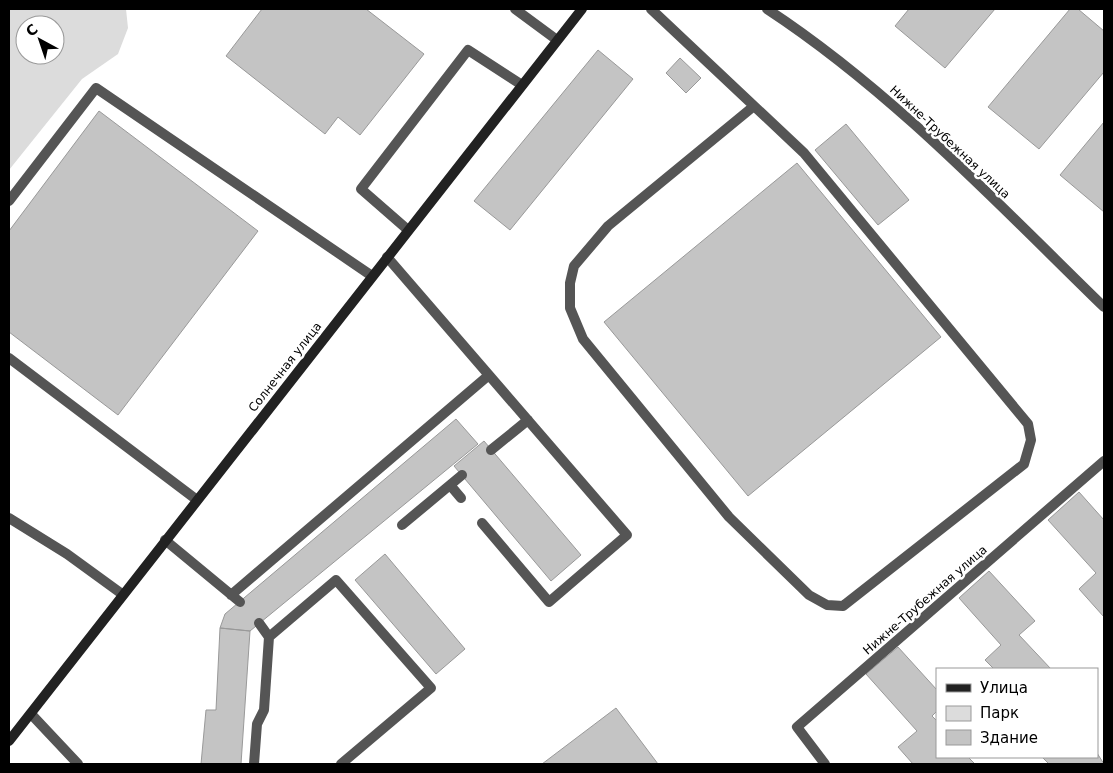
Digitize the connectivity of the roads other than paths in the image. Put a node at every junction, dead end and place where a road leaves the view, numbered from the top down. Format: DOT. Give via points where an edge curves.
graph roads {
  1 [pos="516,9"];
  2 [pos="582,9"];
  3 [pos="650,9"];
  4 [pos="767,9"];
  5 [pos="557,40"];
  6 [pos="522,85"];
  7 [pos="754,106"];
  8 [pos="9,201"];
  9 [pos="408,230"];
  10 [pos="387,257"];
  11 [pos="372,276"];
  12 [pos="1104,307"];
  13 [pos="9,358"];
  14 [pos="489,375"];
  15 [pos="528,420"];
  16 [pos="491,450"];
  17 [pos="1104,461"];
  18 [pos="462,475"];
  19 [pos="450,485"];
  20 [pos="461,498"];
  21 [pos="197,500"];
  22 [pos="9,518"];
  23 [pos="482,523"];
  24 [pos="402,525"];
  25 [pos="165,540"];
  26 [pos="122,594"];
  27 [pos="259,624"];
  28 [pos="270,637"];
  29 [pos="31,714"];
  30 [pos="9,741"];
  31 [pos="78,764"];
  32 [pos="254,764"];
  33 [pos="341,764"];
  34 [pos="825,764"];
  1 -- 5 [label="street"];
  2 -- 5 [label="main road, Солнечная улица"];
  3 -- 7 [label="street"];
  4 -- 12 [label="street, Нижне-Трубежная улица" via="808,36 890,103"];
  5 -- 6 [label="main road, Солнечная улица"];
  6 -- 9 [label="main road, Солнечная улица"];
  6 -- 9 [label="street" via="468,50 360,190"];
  7 -- 7 [label="street" via="804,153 1028,424 1031,440 1024,464 843,606 827,605 809,595 729,517 583,339 570,308 574,266 608,226"];
  8 -- 11 [label="street" via="96,88"];
  9 -- 10 [label="main road, Солнечная улица"];
  10 -- 11 [label="main road, Солнечная улица"];
  10 -- 14 [label="street"];
  11 -- 21 [label="main road, Солнечная улица"];
  13 -- 21 [label="street"];
  14 -- 15 [label="street"];
  14 -- 25 [label="street" via="235,599"];
  15 -- 16 [label="street"];
  15 -- 23 [label="street" via="627,535 550,602"];
  17 -- 34 [label="street, Нижне-Трубежная улица" via="797,727"];
  18 -- 19 [label="street"];
  19 -- 20 [label="street"];
  19 -- 24 [label="street"];
  21 -- 25 [label="main road, Солнечная улица"];
  22 -- 26 [label="street"];
  25 -- 26 [label="main road, Солнечная улица"];
  26 -- 29 [label="main road, Солнечная улица"];
  27 -- 28 [label="street"];
  28 -- 32 [label="street" via="264,710 257,724"];
  28 -- 33 [label="street" via="336,580 431,688"];
  29 -- 30 [label="main road, Солнечная улица"];
  29 -- 31 [label="street"];
}
